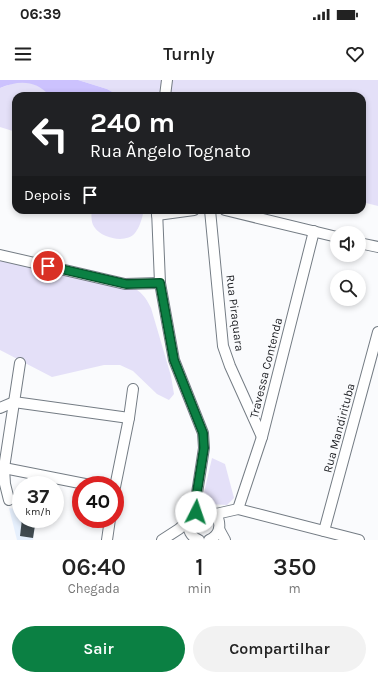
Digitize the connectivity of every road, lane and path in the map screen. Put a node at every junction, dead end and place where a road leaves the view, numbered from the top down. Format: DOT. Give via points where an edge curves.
graph roads {
  1 [pos="167,80"];
  2 [pos="166,92"];
  3 [pos="157,214"];
  4 [pos="210,214"];
  5 [pos="240,214"];
  6 [pos="314,232"];
  7 [pos="330,235"];
  8 [pos="366,244"];
  9 [pos="378,247"];
  10 [pos="0,255"];
  11 [pos="160,283"];
  12 [pos="378,332"];
  13 [pos="20,363"];
  14 [pos="133,390"];
  15 [pos="14,402"];
  16 [pos="0,408"];
  17 [pos="129,418"];
  18 [pos="262,437"];
  19 [pos="4,468"];
  20 [pos="117,476"];
  21 [pos="72,481"];
  22 [pos="9,500"];
  23 [pos="238,509"];
  24 [pos="196,512"];
  25 [pos="216,514"];
  26 [pos="189,520"];
  27 [pos="108,528"];
  28 [pos="219,529"];
  29 [pos="324,531"];
  30 [pos="167,539"];
  31 [pos="106,540"];
  32 [pos="195,540"];
  33 [pos="209,540"];
  34 [pos="226,540"];
  35 [pos="359,540"];
  1 -- 2 [label="street"];
  3 -- 11 [label="street"];
  4 -- 18 [label="street, Rua Piraquara" via="223,346"];
  5 -- 6 [label="street"];
  6 -- 7 [label="street"];
  6 -- 18 [label="street, Travessa Contenda"];
  8 -- 9 [label="street"];
  10 -- 11 [label="street" via="126,284"];
  11 -- 24 [label="street" via="174,360 203,433 204,448"];
  12 -- 29 [label="street, Rua Mandirituba"];
  13 -- 15 [label="street"];
  14 -- 17 [label="street"];
  15 -- 16 [label="street"];
  15 -- 17 [label="street"];
  15 -- 19 [label="street"];
  17 -- 20 [label="street"];
  18 -- 23 [label="street, Travessa Contenda"];
  19 -- 21 [label="street"];
  19 -- 22 [label="street"];
  23 -- 25 [label="street"];
  23 -- 29 [label="street"];
  24 -- 25 [label="street" via="204,509"];
  24 -- 26 [label="street"];
  25 -- 28 [label="street"];
  26 -- 30 [label="street"];
  26 -- 32 [label="street" via="189,531"];
  27 -- 31 [label="street"];
  28 -- 33 [label="street"];
  28 -- 34 [label="street"];
  29 -- 35 [label="street"];
}
